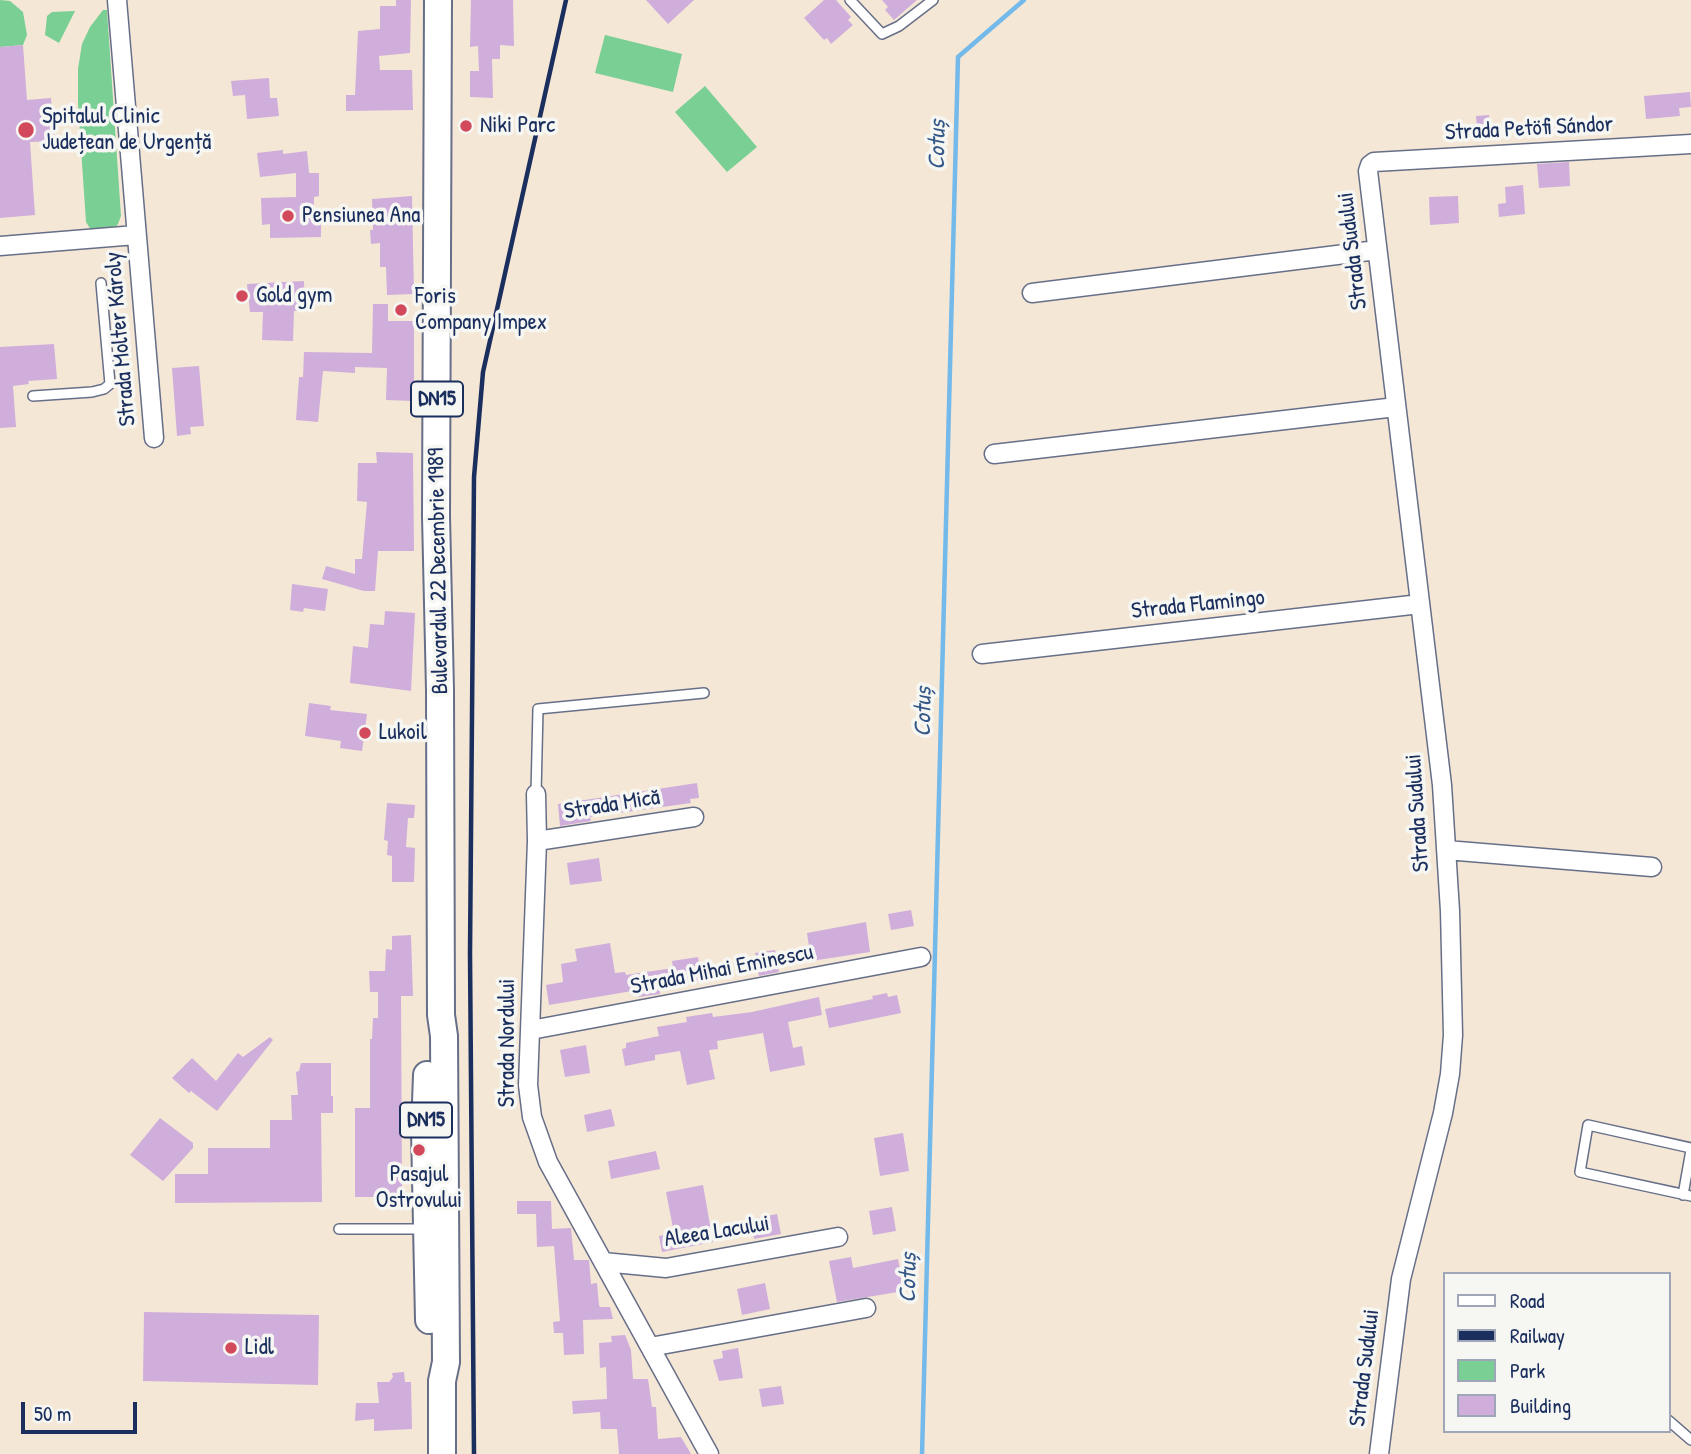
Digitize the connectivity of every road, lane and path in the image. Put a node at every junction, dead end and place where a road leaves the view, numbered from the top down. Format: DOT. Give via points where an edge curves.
graph roads {
  1 [pos="117,0"];
  2 [pos="438,0"];
  3 [pos="850,0"];
  4 [pos="933,0"];
  5 [pos="1691,144"];
  6 [pos="1370,165"];
  7 [pos="136,235"];
  8 [pos="0,246"];
  9 [pos="1377,250"];
  10 [pos="101,283"];
  11 [pos="1032,293"];
  12 [pos="33,396"];
  13 [pos="1396,407"];
  14 [pos="154,438"];
  15 [pos="994,454"];
  16 [pos="1420,604"];
  17 [pos="982,654"];
  18 [pos="704,693"];
  19 [pos="536,794"];
  20 [pos="694,817"];
  21 [pos="537,841"];
  22 [pos="1446,850"];
  23 [pos="1651,867"];
  24 [pos="921,957"];
  25 [pos="531,1030"];
  26 [pos="1691,1149"];
  27 [pos="1687,1195"];
  28 [pos="339,1229"];
  29 [pos="436,1229"];
  30 [pos="838,1237"];
  31 [pos="603,1262"];
  32 [pos="866,1308"];
  33 [pos="650,1347"];
  34 [pos="1670,1422"];
  35 [pos="1691,1440"];
  36 [pos="442,1454"];
  37 [pos="709,1454"];
  38 [pos="1379,1454"];
  1 -- 7 [label="street, Strada Molter Károly"];
  2 -- 29 [label="main road, Bulevardul 22 Decembrie 1989 / DN15" via="436,516 444,1036"];
  3 -- 4 [label="lane" via="882,34"];
  5 -- 6 [label="street, Strada Petöfi Sándor"];
  6 -- 9 [label="street, Strada Sudului"];
  7 -- 8 [label="street, Strada Molter Károly"];
  7 -- 14 [label="street, Strada Molter Károly"];
  9 -- 11 [label="street"];
  9 -- 13 [label="street, Strada Sudului"];
  10 -- 12 [label="lane" via="110,383 92,392"];
  13 -- 15 [label="street"];
  13 -- 16 [label="street, Strada Sudului"];
  16 -- 17 [label="street, Strada Flamingo"];
  16 -- 22 [label="street, Strada Sudului"];
  18 -- 19 [label="lane" via="538,709"];
  19 -- 21 [label="street, Strada Nordului"];
  20 -- 21 [label="street, Strada Mică"];
  21 -- 25 [label="street, Strada Nordului"];
  22 -- 23 [label="street"];
  22 -- 38 [label="street, Strada Sudului" via="1453,1035 1450,1074 1401,1279"];
  24 -- 25 [label="street, Strada Mihai Eminescu"];
  25 -- 31 [label="street, Strada Nordului" via="528,1085 539,1141"];
  26 -- 27 [label="lane"];
  26 -- 27 [label="lane" via="1588,1125 1580,1172"];
  28 -- 29 [label="lane"];
  29 -- 36 [label="main road, Bulevardul 22 Decembrie 1989 / DN15" via="446,1362"];
  30 -- 31 [label="street, Aleea Lacului" via="666,1268"];
  31 -- 33 [label="street, Strada Nordului"];
  32 -- 33 [label="street"];
  33 -- 37 [label="street, Strada Nordului"];
  34 -- 35 [label="lane"];
}
